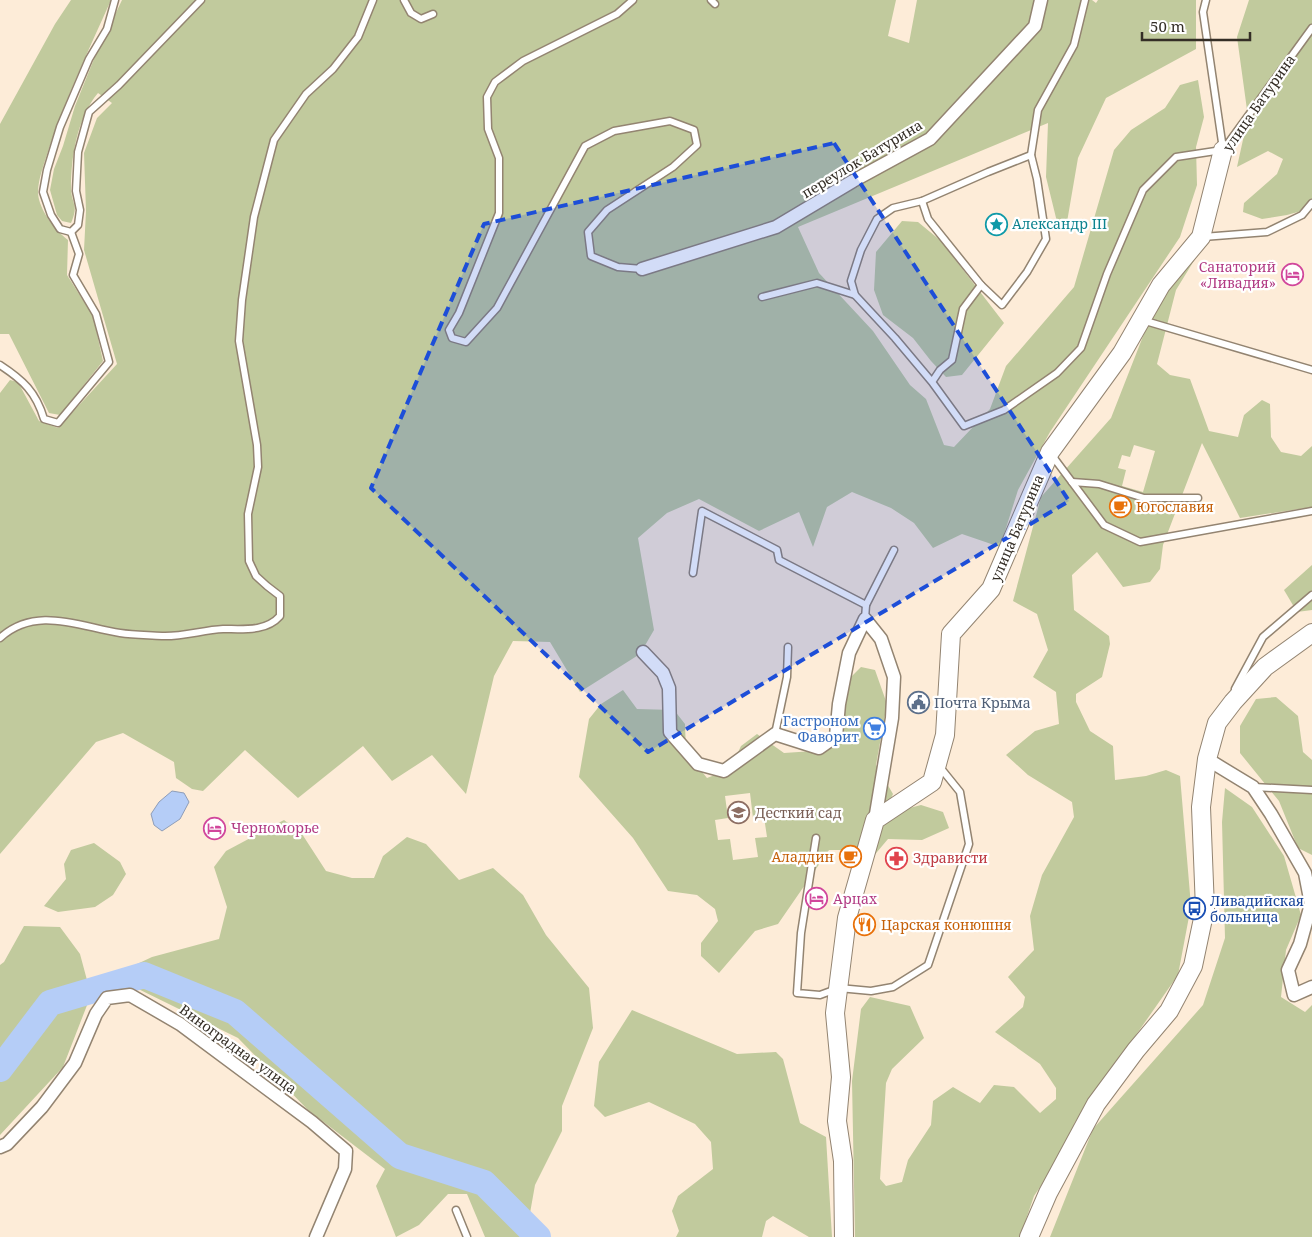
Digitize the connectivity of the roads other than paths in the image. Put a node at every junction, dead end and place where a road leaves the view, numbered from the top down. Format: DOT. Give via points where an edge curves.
graph roads {
  1 [pos="115,0"];
  2 [pos="201,0"];
  3 [pos="373,0"];
  4 [pos="404,0"];
  5 [pos="633,0"];
  6 [pos="1042,0"];
  7 [pos="1085,0"];
  8 [pos="1206,0"];
  9 [pos="433,14"];
  10 [pos="1312,28"];
  11 [pos="1223,150"];
  12 [pos="1031,155"];
  13 [pos="922,201"];
  14 [pos="1312,203"];
  15 [pos="71,232"];
  16 [pos="1201,237"];
  17 [pos="642,269"];
  18 [pos="981,286"];
  19 [pos="855,295"];
  20 [pos="762,298"];
  21 [pos="1141,320"];
  22 [pos="0,365"];
  23 [pos="1312,370"];
  24 [pos="932,382"];
  25 [pos="1050,452"];
  26 [pos="1072,482"];
  27 [pos="1198,498"];
  28 [pos="1312,511"];
  29 [pos="894,550"];
  30 [pos="693,573"];
  31 [pos="1312,595"];
  32 [pos="866,605"];
  33 [pos="865,619"];
  34 [pos="1312,633"];
  35 [pos="0,638"];
  36 [pos="788,647"];
  37 [pos="644,652"];
  38 [pos="1217,723"];
  39 [pos="775,734"];
  40 [pos="1211,761"];
  41 [pos="936,763"];
  42 [pos="1253,787"];
  43 [pos="1312,790"];
  44 [pos="875,820"];
  45 [pos="816,838"];
  46 [pos="1310,886"];
  47 [pos="1312,987"];
  48 [pos="839,988"];
  49 [pos="0,1147"];
  50 [pos="456,1210"];
  51 [pos="316,1237"];
  52 [pos="467,1237"];
  53 [pos="844,1237"];
  54 [pos="1029,1237"];
  55 [pos="1042,1237"];
  1 -- 15 [label="lane" via="107,29 89,59 60,127 47,170 43,192 50,214 60,229"];
  2 -- 15 [label="lane" via="89,112 78,152 78,225"];
  3 -- 35 [label="lane" via="358,36 333,69 306,94 274,140 254,217 239,341 258,467 248,514 249,561 256,576 280,596 280,616 274,623 254,629 220,629 165,636 120,633 77,623 41,620 19,626"];
  4 -- 9 [label="lane" via="411,13 421,19"];
  5 -- 17 [label="lane" via="617,14 523,61 495,82 487,97 488,129 499,158 499,213 459,313 449,330 452,338 466,342 497,308 585,146 614,131 670,121 694,130 697,145 673,167 607,210 588,232 591,256 618,267"];
  6 -- 17 [label="street, переулок Батурина" via="1035,26 930,139 776,227"];
  7 -- 12 [label="lane" via="1074,45 1038,110"];
  8 -- 11 [label="lane" via="1203,12"];
  10 -- 11 [label="lane, улица Батурина"];
  11 -- 16 [label="main road, улица Батурина"];
  11 -- 24 [label="lane" via="1176,157 1143,190 1107,274 1081,348 1057,373 1004,410 964,426"];
  12 -- 13 [label="lane"];
  12 -- 18 [label="lane" via="1046,239 1002,305"];
  13 -- 18 [label="lane" via="928,219"];
  13 -- 19 [label="lane" via="893,208 877,219 860,250 851,281"];
  14 -- 16 [label="lane" via="1302,215 1268,232"];
  15 -- 22 [label="lane" via="79,254 73,276 96,314 109,362 58,423 44,419 29,388"];
  16 -- 21 [label="main road, улица Батурина" via="1162,285"];
  18 -- 24 [label="lane" via="963,309 952,360"];
  19 -- 20 [label="lane" via="817,283"];
  19 -- 24 [label="lane"];
  21 -- 23 [label="lane"];
  21 -- 25 [label="main road, улица Батурина" via="1122,353"];
  25 -- 26 [label="lane"];
  25 -- 41 [label="main road, улица Батурина" via="991,590 951,634 945,735"];
  26 -- 27 [label="lane" via="1099,484 1144,498"];
  26 -- 28 [label="lane" via="1104,525 1140,542"];
  29 -- 32 [label="lane"];
  30 -- 32 [label="lane" via="702,511 778,550 780,560"];
  31 -- 38 [label="lane" via="1263,637"];
  32 -- 33 [label="lane"];
  33 -- 39 [label="street" via="849,653 836,736 819,748"];
  33 -- 44 [label="street" via="881,639 894,677 892,718"];
  34 -- 38 [label="main road" via="1265,667"];
  36 -- 39 [label="lane" via="787,676"];
  37 -- 39 [label="street" via="663,673 669,688 670,732 698,764 724,771"];
  38 -- 40 [label="main road"];
  40 -- 42 [label="street"];
  40 -- 54 [label="main road" via="1201,806 1205,910 1194,966 1169,1011 1096,1104 1048,1193"];
  40 -- 55 [label="main road" via="1211,924 1206,952 1164,1032 1100,1111 1051,1207"];
  41 -- 44 [label="main road, улица Батурина" via="932,782"];
  41 -- 48 [label="lane" via="960,792 969,844 928,965 893,987 871,991"];
  42 -- 43 [label="lane"];
  42 -- 46 [label="street"];
  44 -- 48 [label="main road" via="847,918"];
  45 -- 48 [label="lane" via="801,933 797,993 820,995"];
  46 -- 47 [label="street" via="1311,904 1300,944 1288,970 1294,995"];
  48 -- 53 [label="main road" via="836,1013 842,1077 837,1121 843,1161"];
  49 -- 51 [label="street, Виноградная улица" via="7,1144 42,1107 75,1062 96,1014 107,998 130,995 180,1024 346,1151 345,1169"];
  50 -- 52 [label="lane"];
}
